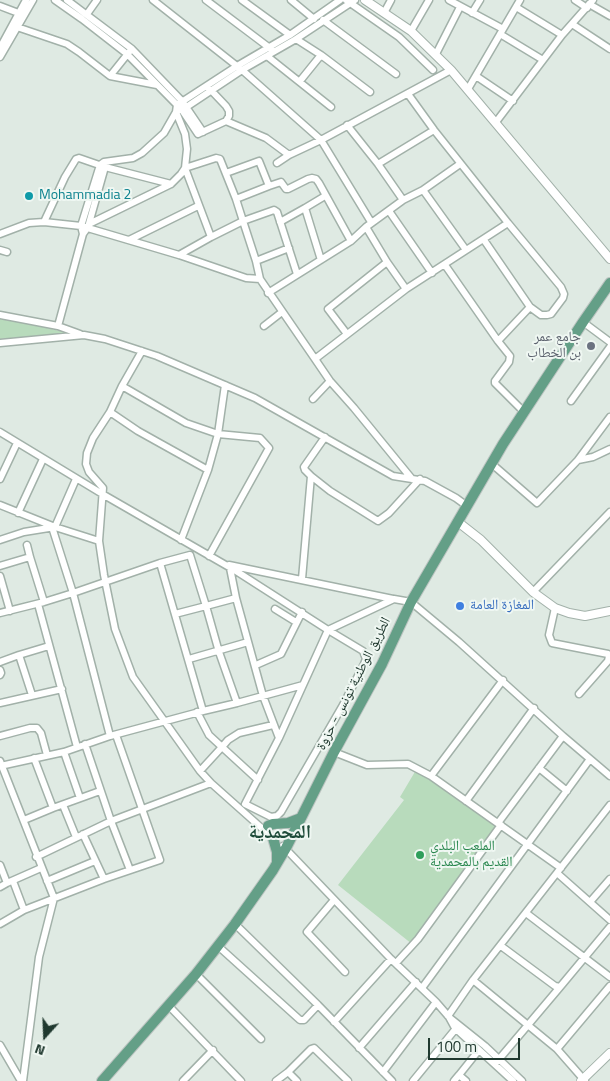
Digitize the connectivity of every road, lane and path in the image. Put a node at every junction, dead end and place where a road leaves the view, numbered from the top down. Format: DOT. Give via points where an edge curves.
graph roads {
  1 [pos="26,0"];
  2 [pos="33,0"];
  3 [pos="55,0"];
  4 [pos="66,0"];
  5 [pos="97,0"];
  6 [pos="153,0"];
  7 [pos="206,0"];
  8 [pos="242,0"];
  9 [pos="291,0"];
  10 [pos="340,0"];
  11 [pos="365,0"];
  12 [pos="391,0"];
  13 [pos="429,0"];
  14 [pos="449,0"];
  15 [pos="480,0"];
  16 [pos="520,0"];
  17 [pos="575,0"];
  18 [pos="351,1"];
  19 [pos="590,4"];
  20 [pos="0,6"];
  21 [pos="460,7"];
  22 [pos="516,7"];
  23 [pos="384,13"];
  24 [pos="472,13"];
  25 [pos="22,14"];
  26 [pos="86,14"];
  27 [pos="610,16"];
  28 [pos="314,19"];
  29 [pos="323,20"];
  30 [pos="572,24"];
  31 [pos="17,27"];
  32 [pos="0,30"];
  33 [pos="411,31"];
  34 [pos="501,31"];
  35 [pos="10,34"];
  36 [pos="562,35"];
  37 [pos="293,37"];
  38 [pos="0,48"];
  39 [pos="610,49"];
  40 [pos="271,50"];
  41 [pos="130,51"];
  42 [pos="436,54"];
  43 [pos="321,55"];
  44 [pos="267,56"];
  45 [pos="0,57"];
  46 [pos="543,60"];
  47 [pos="240,68"];
  48 [pos="433,70"];
  49 [pos="451,70"];
  50 [pos="396,74"];
  51 [pos="110,76"];
  52 [pos="476,76"];
  53 [pos="300,81"];
  54 [pos="160,83"];
  55 [pos="210,88"];
  56 [pos="468,88"];
  57 [pos="370,92"];
  58 [pos="408,94"];
  59 [pos="513,101"];
  60 [pos="331,107"];
  61 [pos="180,108"];
  62 [pos="226,121"];
  63 [pos="496,122"];
  64 [pos="348,125"];
  65 [pos="434,130"];
  66 [pos="321,140"];
  67 [pos="289,154"];
  68 [pos="278,162"];
  69 [pos="378,164"];
  70 [pos="460,164"];
  71 [pos="103,165"];
  72 [pos="186,168"];
  73 [pos="226,173"];
  74 [pos="171,184"];
  75 [pos="269,186"];
  76 [pos="423,190"];
  77 [pos="325,196"];
  78 [pos="236,199"];
  79 [pos="403,200"];
  80 [pos="198,206"];
  81 [pos="305,208"];
  82 [pos="389,211"];
  83 [pos="243,221"];
  84 [pos="44,222"];
  85 [pos="280,222"];
  86 [pos="508,223"];
  87 [pos="86,225"];
  88 [pos="369,225"];
  89 [pos="0,234"];
  90 [pos="211,238"];
  91 [pos="129,240"];
  92 [pos="351,240"];
  93 [pos="484,240"];
  94 [pos="289,248"];
  95 [pos="0,250"];
  96 [pos="466,250"];
  97 [pos="7,252"];
  98 [pos="179,255"];
  99 [pos="610,258"];
  100 [pos="321,260"];
  101 [pos="256,261"];
  102 [pos="387,262"];
  103 [pos="445,265"];
  104 [pos="297,274"];
  105 [pos="432,274"];
  106 [pos="260,279"];
  107 [pos="610,283"];
  108 [pos="406,289"];
  109 [pos="268,293"];
  110 [pos="530,307"];
  111 [pos="282,312"];
  112 [pos="0,315"];
  113 [pos="583,322"];
  114 [pos="58,326"];
  115 [pos="264,326"];
  116 [pos="347,334"];
  117 [pos="84,335"];
  118 [pos="498,341"];
  119 [pos="610,342"];
  120 [pos="0,343"];
  121 [pos="610,347"];
  122 [pos="142,351"];
  123 [pos="315,359"];
  124 [pos="330,382"];
  125 [pos="122,386"];
  126 [pos="225,386"];
  127 [pos="313,399"];
  128 [pos="571,401"];
  129 [pos="110,412"];
  130 [pos="524,412"];
  131 [pos="610,417"];
  132 [pos="0,432"];
  133 [pos="218,434"];
  134 [pos="325,437"];
  135 [pos="17,443"];
  136 [pos="609,451"];
  137 [pos="43,459"];
  138 [pos="578,460"];
  139 [pos="492,464"];
  140 [pos="208,470"];
  141 [pos="311,476"];
  142 [pos="0,478"];
  143 [pos="76,479"];
  144 [pos="416,479"];
  145 [pos="104,495"];
  146 [pos="0,505"];
  147 [pos="467,506"];
  148 [pos="610,512"];
  149 [pos="18,513"];
  150 [pos="458,522"];
  151 [pos="54,527"];
  152 [pos="0,540"];
  153 [pos="181,540"];
  154 [pos="99,541"];
  155 [pos="27,545"];
  156 [pos="200,551"];
  157 [pos="190,555"];
  158 [pos="209,556"];
  159 [pos="30,557"];
  160 [pos="160,563"];
  161 [pos="223,564"];
  162 [pos="0,566"];
  163 [pos="230,568"];
  164 [pos="0,576"];
  165 [pos="302,579"];
  166 [pos="105,582"];
  167 [pos="533,592"];
  168 [pos="72,593"];
  169 [pos="236,598"];
  170 [pos="394,599"];
  171 [pos="411,602"];
  172 [pos="41,603"];
  173 [pos="206,606"];
  174 [pos="555,608"];
  175 [pos="275,609"];
  176 [pos="10,611"];
  177 [pos="610,611"];
  178 [pos="302,612"];
  179 [pos="0,614"];
  180 [pos="175,614"];
  181 [pos="296,622"];
  182 [pos="328,630"];
  183 [pos="248,642"];
  184 [pos="49,646"];
  185 [pos="219,652"];
  186 [pos="19,655"];
  187 [pos="189,660"];
  188 [pos="0,662"];
  189 [pos="256,666"];
  190 [pos="0,670"];
  191 [pos="0,675"];
  192 [pos="503,680"];
  193 [pos="303,685"];
  194 [pos="62,689"];
  195 [pos="579,694"];
  196 [pos="32,696"];
  197 [pos="263,696"];
  198 [pos="0,703"];
  199 [pos="237,703"];
  200 [pos="343,705"];
  201 [pos="534,708"];
  202 [pos="200,712"];
  203 [pos="357,712"];
  204 [pos="165,721"];
  205 [pos="273,725"];
  206 [pos="113,735"];
  207 [pos="0,736"];
  208 [pos="564,736"];
  209 [pos="278,738"];
  210 [pos="85,744"];
  211 [pos="77,747"];
  212 [pos="222,747"];
  213 [pos="64,752"];
  214 [pos="334,752"];
  215 [pos="46,755"];
  216 [pos="34,758"];
  217 [pos="590,759"];
  218 [pos="0,764"];
  219 [pos="539,768"];
  220 [pos="200,772"];
  221 [pos="431,776"];
  222 [pos="610,776"];
  223 [pos="258,780"];
  224 [pos="211,783"];
  225 [pos="100,791"];
  226 [pos="567,791"];
  227 [pos="80,798"];
  228 [pos="466,801"];
  229 [pos="610,804"];
  230 [pos="63,805"];
  231 [pos="243,807"];
  232 [pos="53,808"];
  233 [pos="142,809"];
  234 [pos="301,818"];
  235 [pos="24,820"];
  236 [pos="111,821"];
  237 [pos="500,824"];
  238 [pos="264,827"];
  239 [pos="294,831"];
  240 [pos="83,834"];
  241 [pos="76,837"];
  242 [pos="273,838"];
  243 [pos="528,845"];
  244 [pos="286,848"];
  245 [pos="36,857"];
  246 [pos="95,861"];
  247 [pos="277,863"];
  248 [pos="0,865"];
  249 [pos="41,868"];
  250 [pos="130,870"];
  251 [pos="559,870"];
  252 [pos="104,879"];
  253 [pos="610,879"];
  254 [pos="47,881"];
  255 [pos="10,882"];
  256 [pos="0,887"];
  257 [pos="54,898"];
  258 [pos="334,900"];
  259 [pos="590,902"];
  260 [pos="24,910"];
  261 [pos="526,913"];
  262 [pos="610,920"];
  263 [pos="0,924"];
  264 [pos="235,924"];
  265 [pos="610,928"];
  266 [pos="218,946"];
  267 [pos="501,946"];
  268 [pos="586,957"];
  269 [pos="394,961"];
  270 [pos="345,972"];
  271 [pos="196,974"];
  272 [pos="610,977"];
  273 [pos="473,980"];
  274 [pos="416,982"];
  275 [pos="610,986"];
  276 [pos="560,987"];
  277 [pos="422,988"];
  278 [pos="436,1002"];
  279 [pos="318,1005"];
  280 [pos="169,1006"];
  281 [pos="448,1017"];
  282 [pos="334,1022"];
  283 [pos="457,1026"];
  284 [pos="528,1026"];
  285 [pos="261,1039"];
  286 [pos="0,1045"];
  287 [pos="359,1048"];
  288 [pos="213,1050"];
  289 [pos="479,1050"];
  290 [pos="557,1050"];
  291 [pos="610,1053"];
  292 [pos="497,1061"];
  293 [pos="288,1072"];
  294 [pos="383,1072"];
  295 [pos="459,1075"];
  296 [pos="583,1080"];
  297 [pos="22,1081"];
  298 [pos="102,1081"];
  299 [pos="183,1081"];
  300 [pos="241,1081"];
  301 [pos="276,1081"];
  302 [pos="297,1081"];
  303 [pos="348,1081"];
  304 [pos="392,1081"];
  305 [pos="413,1081"];
  306 [pos="454,1081"];
  307 [pos="466,1081"];
  308 [pos="513,1081"];
  309 [pos="522,1081"];
  1 -- 25 [label="street"];
  2 -- 25 [label="street"];
  3 -- 41 [label="street"];
  4 -- 26 [label="street"];
  5 -- 26 [label="street"];
  6 -- 47 [label="street"];
  7 -- 40 [label="street"];
  8 -- 37 [label="street"];
  9 -- 28 [label="street"];
  10 -- 28 [label="street"];
  11 -- 23 [label="street"];
  12 -- 23 [label="street"];
  13 -- 33 [label="street"];
  14 -- 21 [label="street"];
  15 -- 24 [label="street"];
  16 -- 22 [label="street"];
  17 -- 19 [label="street"];
  18 -- 29 [label="street"];
  18 -- 48 [label="street" via="399,37"];
  19 -- 27 [label="street"];
  19 -- 30 [label="street"];
  20 -- 25 [label="street"];
  21 -- 24 [label="street"];
  21 -- 42 [label="street"];
  22 -- 34 [label="street"];
  22 -- 36 [label="street"];
  23 -- 33 [label="street"];
  24 -- 34 [label="street"];
  25 -- 31 [label="street"];
  25 -- 35 [label="street"];
  26 -- 41 [label="street"];
  28 -- 37 [label="street"];
  29 -- 37 [label="street"];
  29 -- 50 [label="street"];
  30 -- 36 [label="street"];
  30 -- 39 [label="street"];
  31 -- 35 [label="street"];
  31 -- 51 [label="street" via="67,44"];
  32 -- 35 [label="street"];
  33 -- 42 [label="street"];
  34 -- 46 [label="street"];
  34 -- 52 [label="street"];
  35 -- 38 [label="street"];
  35 -- 45 [label="street"];
  36 -- 46 [label="street"];
  37 -- 40 [label="street"];
  37 -- 43 [label="street"];
  40 -- 44 [label="street"];
  40 -- 47 [label="street"];
  41 -- 51 [label="street"];
  41 -- 54 [label="street"];
  42 -- 49 [label="street"];
  43 -- 53 [label="street"];
  43 -- 57 [label="street"];
  44 -- 47 [label="street"];
  44 -- 53 [label="street"];
  46 -- 59 [label="street"];
  47 -- 55 [label="street"];
  47 -- 66 [label="street"];
  49 -- 56 [label="street"];
  49 -- 58 [label="street"];
  51 -- 54 [label="street"];
  52 -- 56 [label="street"];
  52 -- 59 [label="street"];
  53 -- 60 [label="street"];
  54 -- 61 [label="street"];
  55 -- 61 [label="street"];
  55 -- 62 [label="street" via="229,111"];
  56 -- 63 [label="street"];
  58 -- 64 [label="street"];
  58 -- 65 [label="street"];
  59 -- 63 [label="street"];
  61 -- 62 [label="street" via="197,133"];
  61 -- 71 [label="street" via="164,133 142,153"];
  61 -- 72 [label="street" via="187,150"];
  62 -- 67 [label="street" via="266,138"];
  63 -- 99 [label="street"];
  64 -- 66 [label="street"];
  64 -- 69 [label="street"];
  65 -- 69 [label="street"];
  65 -- 70 [label="street"];
  66 -- 67 [label="street"];
  66 -- 88 [label="street"];
  67 -- 68 [label="street"];
  69 -- 79 [label="street"];
  70 -- 76 [label="street"];
  70 -- 86 [label="street"];
  71 -- 74 [label="street"];
  71 -- 84 [label="street" via="76,159"];
  71 -- 87 [label="street"];
  72 -- 73 [label="street" via="219,158"];
  72 -- 74 [label="street"];
  72 -- 80 [label="street"];
  73 -- 75 [label="street" via="258,162"];
  73 -- 78 [label="street"];
  74 -- 87 [label="street"];
  75 -- 77 [label="street" via="282,182 288,189 312,178 319,183"];
  75 -- 78 [label="street"];
  76 -- 79 [label="street"];
  76 -- 96 [label="street"];
  77 -- 81 [label="street"];
  77 -- 92 [label="street"];
  78 -- 83 [label="street"];
  79 -- 82 [label="street"];
  80 -- 90 [label="street"];
  80 -- 91 [label="street"];
  81 -- 85 [label="street"];
  81 -- 100 [label="street"];
  82 -- 88 [label="street"];
  82 -- 105 [label="street"];
  83 -- 85 [label="street" via="274,210"];
  83 -- 90 [label="street"];
  83 -- 101 [label="street"];
  84 -- 87 [label="street"];
  84 -- 89 [label="street" via="18,226"];
  85 -- 94 [label="street"];
  86 -- 93 [label="street"];
  86 -- 110 [label="street" via="564,290 563,298 550,314 541,315"];
  87 -- 91 [label="street"];
  87 -- 114 [label="street"];
  88 -- 92 [label="street"];
  88 -- 102 [label="street"];
  90 -- 98 [label="street"];
  91 -- 98 [label="street"];
  92 -- 100 [label="street"];
  93 -- 96 [label="street"];
  93 -- 110 [label="street"];
  94 -- 101 [label="street"];
  94 -- 104 [label="street"];
  95 -- 97 [label="street"];
  96 -- 103 [label="street"];
  98 -- 106 [label="street" via="246,278"];
  100 -- 104 [label="street"];
  101 -- 106 [label="street"];
  102 -- 108 [label="street"];
  102 -- 116 [label="street" via="328,309"];
  103 -- 105 [label="street"];
  103 -- 118 [label="street"];
  104 -- 109 [label="street"];
  105 -- 108 [label="street"];
  106 -- 109 [label="street"];
  107 -- 113 [label="main road, الطريق الوطنية تونس - حزوة"];
  108 -- 116 [label="street"];
  109 -- 111 [label="street"];
  110 -- 118 [label="street"];
  111 -- 115 [label="street"];
  111 -- 123 [label="street"];
  112 -- 114 [label="street"];
  113 -- 119 [label="street"];
  113 -- 130 [label="main road, الطريق الوطنية تونس - حزوة"];
  114 -- 117 [label="street"];
  116 -- 123 [label="street"];
  117 -- 120 [label="street"];
  117 -- 122 [label="street"];
  118 -- 130 [label="street" via="510,356 495,383"];
  121 -- 128 [label="street"];
  122 -- 125 [label="street"];
  122 -- 126 [label="street"];
  123 -- 124 [label="street"];
  124 -- 127 [label="street"];
  124 -- 144 [label="street"];
  125 -- 129 [label="street"];
  125 -- 133 [label="street" via="186,423"];
  126 -- 133 [label="street"];
  126 -- 134 [label="street" via="255,398"];
  129 -- 140 [label="street"];
  129 -- 145 [label="street" via="93,438 86,464 104,488"];
  130 -- 139 [label="main road, الطريق الوطنية تونس - حزوة"];
  131 -- 138 [label="street"];
  132 -- 135 [label="street"];
  133 -- 140 [label="street"];
  133 -- 158 [label="street" via="260,438 269,448"];
  134 -- 141 [label="street" via="306,462 305,470"];
  134 -- 144 [label="street" via="393,476"];
  135 -- 137 [label="street"];
  135 -- 142 [label="street"];
  136 -- 138 [label="street"];
  137 -- 143 [label="street"];
  137 -- 149 [label="street"];
  138 -- 139 [label="street" via="537,503"];
  139 -- 147 [label="main road, الطريق الوطنية تونس - حزوة"];
  140 -- 153 [label="street"];
  141 -- 144 [label="street" via="378,521 389,513"];
  141 -- 165 [label="street"];
  143 -- 145 [label="street"];
  143 -- 151 [label="street"];
  144 -- 147 [label="street"];
  145 -- 153 [label="street"];
  145 -- 154 [label="street"];
  146 -- 149 [label="street"];
  147 -- 150 [label="main road, الطريق الوطنية تونس - حزوة"];
  148 -- 167 [label="street"];
  149 -- 151 [label="street"];
  150 -- 167 [label="street" via="481,540"];
  150 -- 171 [label="main road, الطريق الوطنية تونس - حزوة"];
  151 -- 152 [label="street"];
  151 -- 154 [label="street"];
  151 -- 168 [label="street"];
  153 -- 156 [label="street"];
  154 -- 166 [label="street"];
  155 -- 159 [label="street"];
  156 -- 157 [label="street"];
  156 -- 158 [label="street"];
  157 -- 160 [label="street"];
  157 -- 173 [label="street"];
  158 -- 161 [label="street"];
  159 -- 162 [label="street"];
  159 -- 172 [label="street"];
  160 -- 166 [label="street"];
  160 -- 180 [label="street"];
  161 -- 163 [label="street"];
  161 -- 165 [label="street"];
  163 -- 169 [label="street"];
  163 -- 178 [label="street"];
  164 -- 176 [label="street"];
  165 -- 170 [label="street"];
  166 -- 168 [label="street"];
  166 -- 204 [label="street" via="115,629 133,677"];
  167 -- 174 [label="street"];
  168 -- 172 [label="street"];
  168 -- 206 [label="street"];
  169 -- 173 [label="street"];
  169 -- 183 [label="street"];
  170 -- 171 [label="street"];
  170 -- 182 [label="street"];
  171 -- 192 [label="street"];
  171 -- 203 [label="main road, الطريق الوطنية تونس - حزوة"];
  172 -- 176 [label="street"];
  172 -- 184 [label="street"];
  173 -- 180 [label="street"];
  173 -- 185 [label="street"];
  174 -- 177 [label="street" via="585,616"];
  174 -- 195 [label="street" via="549,634 552,643 609,656"];
  175 -- 181 [label="street"];
  176 -- 179 [label="street"];
  178 -- 181 [label="street"];
  178 -- 182 [label="street"];
  180 -- 187 [label="street"];
  181 -- 189 [label="street" via="281,654"];
  182 -- 193 [label="street"];
  182 -- 200 [label="street" via="363,651 366,658"];
  183 -- 185 [label="street"];
  183 -- 189 [label="street"];
  184 -- 186 [label="street"];
  184 -- 194 [label="street"];
  185 -- 187 [label="street"];
  185 -- 199 [label="street"];
  186 -- 188 [label="street"];
  186 -- 196 [label="street"];
  187 -- 202 [label="street"];
  189 -- 197 [label="street"];
  190 -- 191 [label="street"];
  192 -- 201 [label="street"];
  192 -- 221 [label="street"];
  193 -- 197 [label="street"];
  193 -- 209 [label="street"];
  194 -- 196 [label="street"];
  194 -- 211 [label="street"];
  196 -- 198 [label="street"];
  197 -- 199 [label="street"];
  197 -- 205 [label="street"];
  199 -- 202 [label="street"];
  200 -- 203 [label="street"];
  200 -- 231 [label="street" via="278,816 271,817"];
  201 -- 208 [label="street"];
  201 -- 228 [label="street"];
  202 -- 204 [label="street"];
  202 -- 212 [label="street" via="208,734"];
  203 -- 214 [label="main road, الطريق الوطنية تونس - حزوة"];
  204 -- 206 [label="street"];
  204 -- 220 [label="street"];
  205 -- 209 [label="street"];
  205 -- 212 [label="street" via="239,733"];
  206 -- 210 [label="street"];
  206 -- 233 [label="street"];
  207 -- 215 [label="street" via="37,728"];
  208 -- 217 [label="street"];
  208 -- 219 [label="street"];
  209 -- 223 [label="street"];
  210 -- 211 [label="street"];
  210 -- 225 [label="street"];
  211 -- 213 [label="street"];
  212 -- 220 [label="street"];
  212 -- 223 [label="street"];
  213 -- 215 [label="street"];
  213 -- 227 [label="street"];
  214 -- 221 [label="street" via="367,765 408,764"];
  214 -- 234 [label="main road, الطريق الوطنية تونس - حزوة"];
  215 -- 216 [label="street"];
  216 -- 218 [label="street"];
  216 -- 232 [label="street"];
  217 -- 222 [label="street"];
  217 -- 226 [label="street"];
  218 -- 235 [label="street"];
  219 -- 226 [label="street"];
  219 -- 237 [label="street"];
  220 -- 224 [label="street"];
  221 -- 228 [label="street"];
  223 -- 231 [label="street"];
  224 -- 231 [label="street"];
  224 -- 233 [label="street"];
  225 -- 227 [label="street"];
  225 -- 236 [label="street"];
  226 -- 243 [label="street"];
  227 -- 230 [label="street"];
  228 -- 237 [label="street"];
  229 -- 251 [label="street"];
  230 -- 232 [label="street"];
  230 -- 241 [label="street"];
  231 -- 238 [label="street"];
  232 -- 235 [label="street"];
  233 -- 236 [label="street"];
  233 -- 250 [label="street" via="160,860"];
  234 -- 238 [label="main road"];
  234 -- 239 [label="main road, الطريق الوطنية تونس - حزوة"];
  235 -- 245 [label="street"];
  236 -- 240 [label="street"];
  236 -- 250 [label="street"];
  237 -- 243 [label="street"];
  237 -- 269 [label="street" via="418,938"];
  238 -- 239 [label="street"];
  238 -- 242 [label="street"];
  239 -- 244 [label="main road, الطريق الوطنية تونس - حزوة"];
  240 -- 241 [label="street"];
  240 -- 246 [label="street"];
  241 -- 245 [label="street"];
  242 -- 244 [label="street"];
  242 -- 247 [label="main road"];
  243 -- 251 [label="street"];
  243 -- 277 [label="street"];
  244 -- 247 [label="main road, الطريق الوطنية تونس - حزوة"];
  244 -- 258 [label="street"];
  245 -- 249 [label="street"];
  246 -- 252 [label="street"];
  246 -- 254 [label="street"];
  247 -- 264 [label="main road, الطريق الوطنية تونس - حزوة"];
  248 -- 255 [label="street"];
  249 -- 254 [label="street"];
  249 -- 255 [label="street"];
  250 -- 252 [label="street"];
  251 -- 259 [label="street"];
  251 -- 261 [label="street"];
  252 -- 257 [label="street"];
  253 -- 259 [label="street"];
  254 -- 257 [label="street"];
  255 -- 256 [label="street"];
  255 -- 260 [label="street"];
  257 -- 260 [label="street"];
  257 -- 297 [label="street" via="39,958"];
  258 -- 269 [label="street"];
  258 -- 270 [label="street" via="307,932"];
  259 -- 262 [label="street"];
  260 -- 263 [label="street"];
  261 -- 267 [label="street"];
  261 -- 268 [label="street"];
  264 -- 266 [label="main road, الطريق الوطنية تونس - حزوة"];
  264 -- 279 [label="street"];
  265 -- 268 [label="street"];
  266 -- 271 [label="main road, الطريق الوطنية تونس - حزوة"];
  266 -- 279 [label="street" via="300,1020 304,1020"];
  267 -- 273 [label="street"];
  267 -- 276 [label="street"];
  268 -- 272 [label="street"];
  268 -- 276 [label="street"];
  269 -- 274 [label="street"];
  269 -- 282 [label="street"];
  271 -- 280 [label="main road, الطريق الوطنية تونس - حزوة"];
  271 -- 285 [label="street"];
  273 -- 281 [label="street"];
  273 -- 284 [label="street"];
  274 -- 277 [label="street"];
  274 -- 287 [label="street"];
  275 -- 290 [label="street"];
  276 -- 284 [label="street"];
  277 -- 278 [label="street"];
  278 -- 281 [label="street"];
  278 -- 294 [label="street"];
  279 -- 282 [label="street"];
  280 -- 288 [label="street"];
  280 -- 298 [label="main road, الطريق الوطنية تونس - حزوة"];
  281 -- 283 [label="street"];
  282 -- 287 [label="street"];
  283 -- 289 [label="street"];
  283 -- 292 [label="street"];
  283 -- 305 [label="street"];
  284 -- 290 [label="street"];
  284 -- 292 [label="street"];
  286 -- 297 [label="street"];
  287 -- 294 [label="street"];
  288 -- 299 [label="street"];
  288 -- 300 [label="street"];
  289 -- 292 [label="street"];
  289 -- 295 [label="street"];
  290 -- 296 [label="street"];
  291 -- 296 [label="street"];
  292 -- 308 [label="street"];
  292 -- 309 [label="street"];
  293 -- 301 [label="street"];
  293 -- 302 [label="street"];
  293 -- 303 [label="street" via="314,1048"];
  294 -- 304 [label="street"];
  295 -- 306 [label="street"];
  295 -- 307 [label="street"];
}
